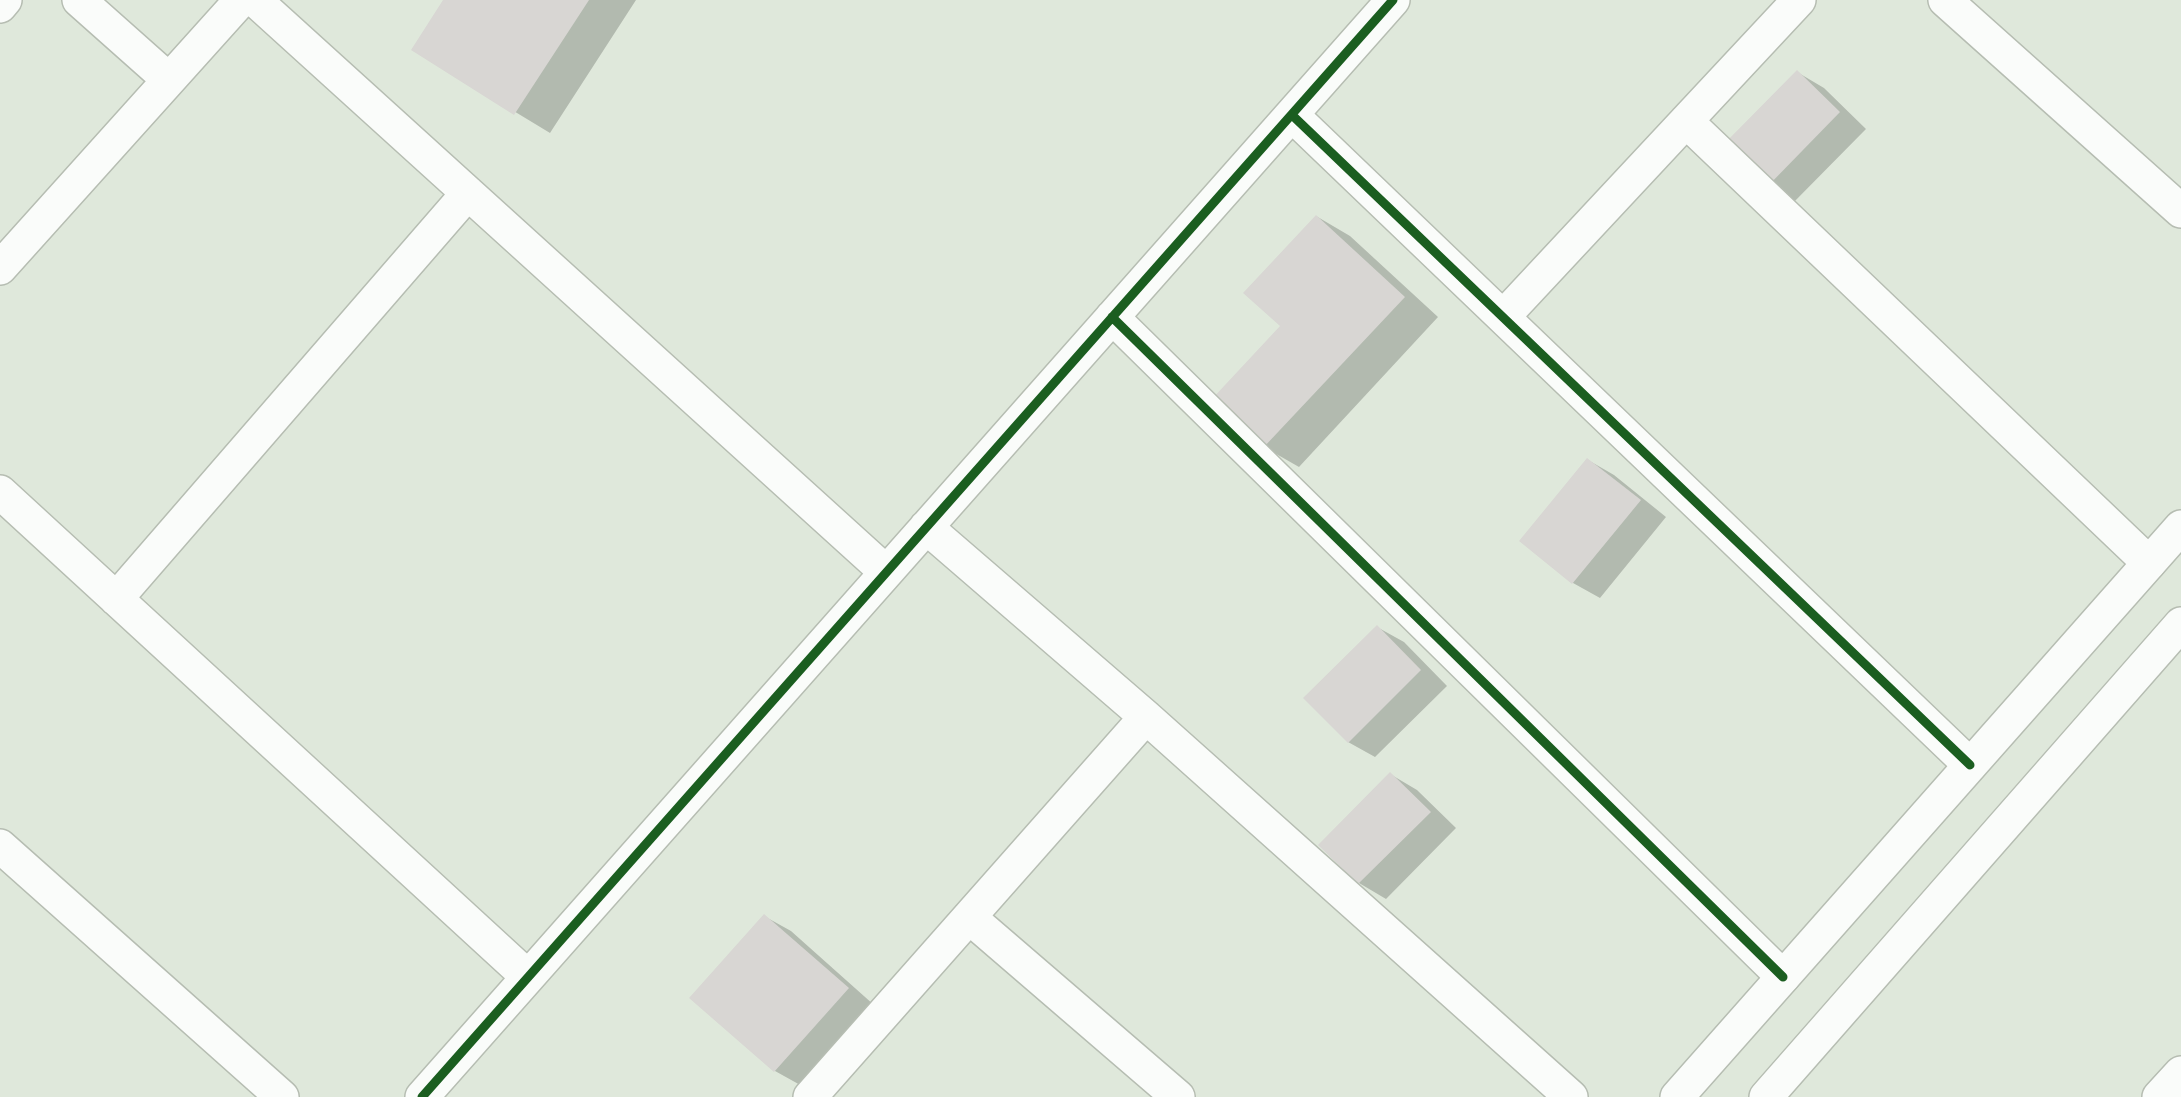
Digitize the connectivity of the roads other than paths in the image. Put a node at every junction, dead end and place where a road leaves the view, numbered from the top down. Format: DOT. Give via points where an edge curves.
graph roads {
  1 [pos="6,0"];
  2 [pos="80,0"];
  3 [pos="241,0"];
  4 [pos="255,0"];
  5 [pos="1394,0"];
  6 [pos="1799,0"];
  7 [pos="1945,0"];
  8 [pos="0,6"];
  9 [pos="169,80"];
  10 [pos="1292,115"];
  11 [pos="1686,121"];
  12 [pos="468,193"];
  13 [pos="2181,211"];
  14 [pos="0,268"];
  15 [pos="1112,317"];
  16 [pos="1503,317"];
  17 [pos="0,492"];
  18 [pos="2181,527"];
  19 [pos="926,528"];
  20 [pos="2149,563"];
  21 [pos="886,572"];
  22 [pos="116,598"];
  23 [pos="2181,624"];
  24 [pos="1146,717"];
  25 [pos="1970,765"];
  26 [pos="0,846"];
  27 [pos="969,917"];
  28 [pos="528,977"];
  29 [pos="1783,977"];
  30 [pos="2181,1072"];
  31 [pos="1777,1093"];
  32 [pos="282,1097"];
  33 [pos="422,1097"];
  34 [pos="810,1097"];
  35 [pos="1178,1097"];
  36 [pos="1571,1097"];
  37 [pos="1677,1097"];
  38 [pos="2159,1097"];
  1 -- 8 [label="street"];
  2 -- 9 [label="street"];
  3 -- 9 [label="street"];
  4 -- 12 [label="street"];
  5 -- 10 [label="street"];
  6 -- 11 [label="street"];
  7 -- 13 [label="street"];
  9 -- 14 [label="street"];
  10 -- 15 [label="street"];
  10 -- 16 [label="street"];
  11 -- 16 [label="street"];
  11 -- 20 [label="street"];
  12 -- 21 [label="street"];
  12 -- 22 [label="street"];
  15 -- 19 [label="street"];
  15 -- 29 [label="street"];
  16 -- 25 [label="street"];
  17 -- 22 [label="street"];
  18 -- 20 [label="street"];
  19 -- 21 [label="street"];
  19 -- 24 [label="street"];
  20 -- 25 [label="street"];
  21 -- 28 [label="street"];
  22 -- 28 [label="street"];
  23 -- 31 [label="street"];
  24 -- 27 [label="street"];
  24 -- 36 [label="street"];
  25 -- 29 [label="street"];
  26 -- 32 [label="street"];
  27 -- 34 [label="street"];
  27 -- 35 [label="street"];
  28 -- 33 [label="street"];
  29 -- 37 [label="street"];
  30 -- 38 [label="street"];
}
